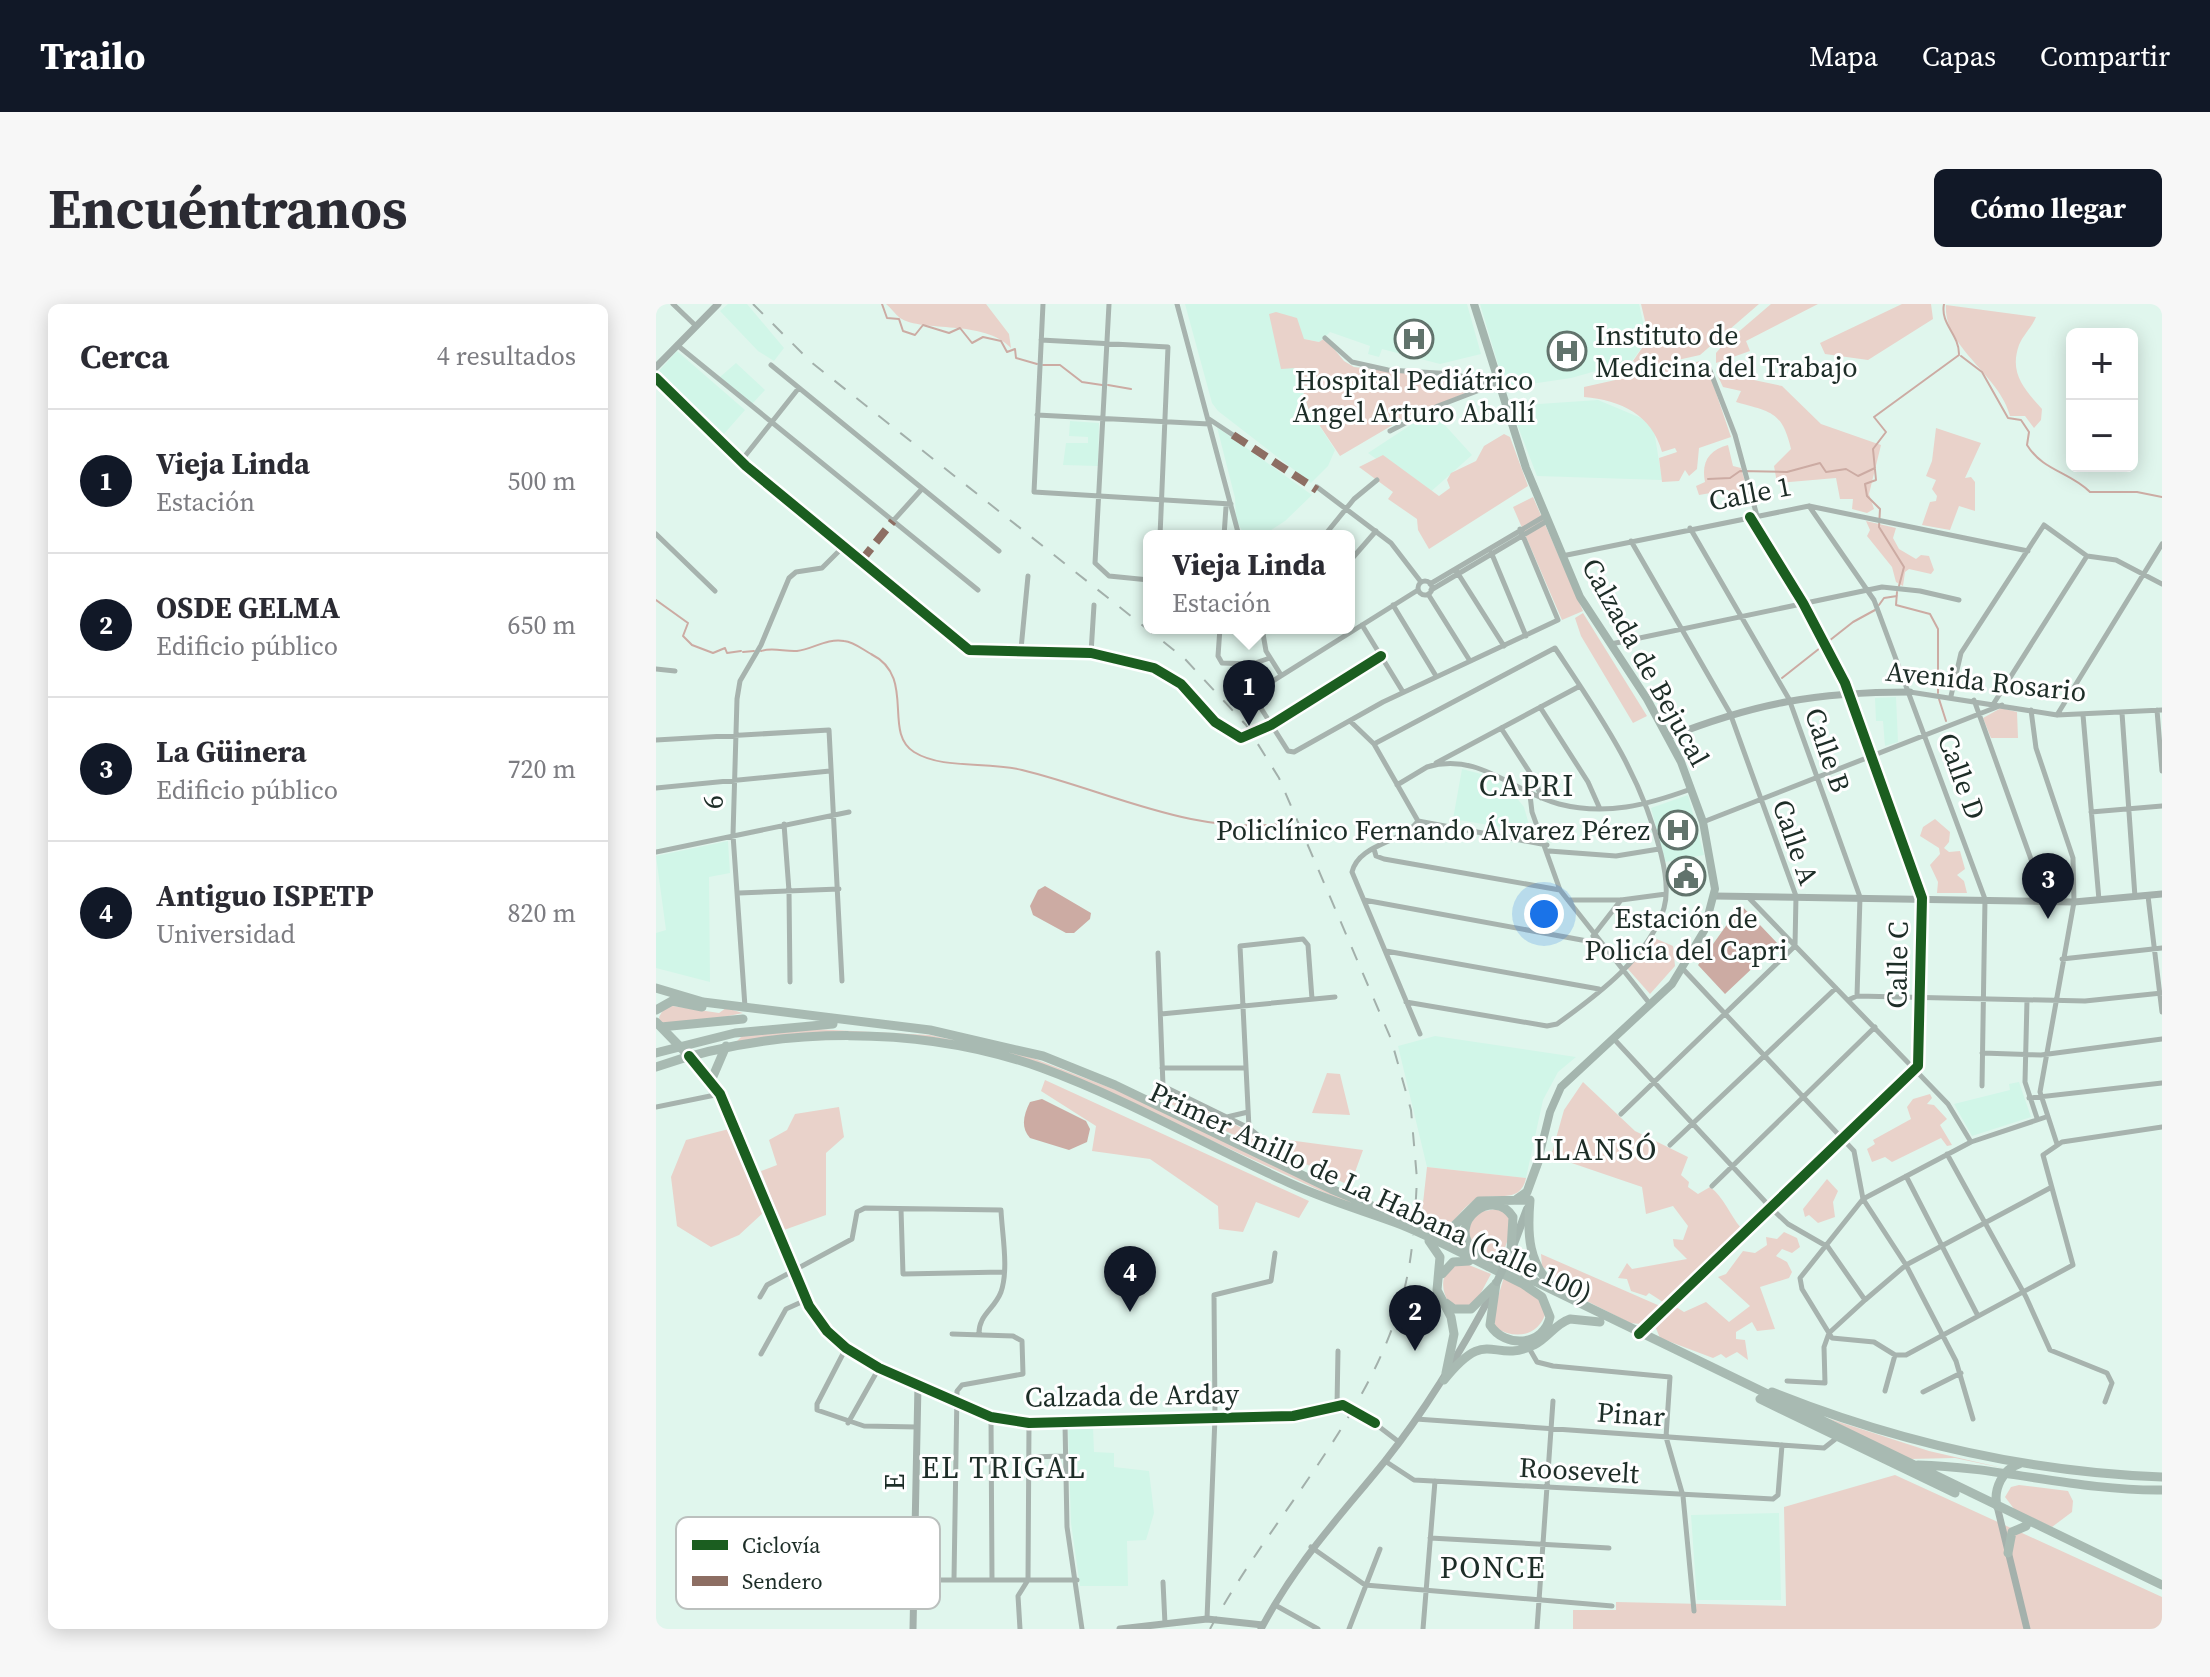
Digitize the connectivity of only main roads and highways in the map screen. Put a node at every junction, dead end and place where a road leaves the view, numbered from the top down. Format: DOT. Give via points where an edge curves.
graph roads {
  1 [pos="1474,304"];
  2 [pos="656,988"];
  3 [pos="725,1005"];
  4 [pos="745,1007"];
  5 [pos="656,1010"];
  6 [pos="743,1019"];
  7 [pos="658,1024"];
  8 [pos="860,1024"];
  9 [pos="735,1033"];
  10 [pos="679,1044"];
  11 [pos="724,1049"];
  12 [pos="656,1051"];
  13 [pos="708,1052"];
  14 [pos="689,1056"];
  15 [pos="656,1067"];
  16 [pos="711,1081"];
  17 [pos="1538,1162"];
  18 [pos="1517,1199"];
  19 [pos="1530,1200"];
  20 [pos="1424,1231"];
  21 [pos="1510,1253"];
  22 [pos="1479,1256"];
  23 [pos="1486,1266"];
  24 [pos="1520,1282"];
  25 [pos="1497,1283"];
  26 [pos="1570,1301"];
  27 [pos="1600,1322"];
  28 [pos="1691,1359"];
  29 [pos="1887,1461"];
  30 [pos="2023,1463"];
  31 [pos="1910,1464"];
  32 [pos="2005,1475"];
  33 [pos="2162,1477"];
  34 [pos="2031,1480"];
  35 [pos="2162,1490"];
  36 [pos="2000,1495"];
  37 [pos="1997,1509"];
  38 [pos="2026,1523"];
  39 [pos="2008,1553"];
  40 [pos="2162,1585"];
  41 [pos="2162,1592"];
  1 -- 17 [label="main road, Calzada de Bejucal" via="1494,384 1580,597 1669,737 1691,789 1703,822 1714,896 1704,931 1683,969 1561,1087"];
  2 -- 3 [label="highway"];
  3 -- 4 [label="highway"];
  3 -- 5 [label="highway" via="710,1008 672,1001"];
  4 -- 6 [label="highway"];
  4 -- 8 [label="highway"];
  6 -- 7 [label="highway"];
  6 -- 9 [label="highway"];
  7 -- 10 [label="highway"];
  7 -- 12 [label="highway" via="661,1041"];
  8 -- 9 [label="highway"];
  8 -- 20 [label="highway, Primer Anillo de La Habana (Calle 100)" via="930,1030 1017,1048 1079,1069"];
  9 -- 10 [label="highway"];
  9 -- 11 [label="highway"];
  10 -- 12 [label="highway"];
  10 -- 13 [label="highway"];
  10 -- 14 [label="highway"];
  11 -- 13 [label="highway, Primer Anillo de La Habana (Calle 100)"];
  11 -- 16 [label="highway"];
  11 -- 20 [label="highway, Primer Anillo de La Habana (Calle 100)" via="815,1038 928,1042 1042,1068 1327,1201"];
  13 -- 14 [label="highway, Primer Anillo de La Habana (Calle 100)"];
  14 -- 15 [label="highway, Primer Anillo de La Habana (Calle 100)"];
  17 -- 18 [label="highway" via="1527,1192"];
  17 -- 19 [label="main road, Calzada de Bejucal"];
  18 -- 19 [label="highway"];
  18 -- 20 [label="highway" via="1479,1201 1450,1230"];
  19 -- 21 [label="main road, Calzada de Bejucal"];
  19 -- 26 [label="highway" via="1533,1257 1544,1278"];
  20 -- 22 [label="highway, Primer Anillo de La Habana (Calle 100)"];
  20 -- 23 [label="highway, Primer Anillo de La Habana (Calle 100)"];
  20 -- 27 [label="highway" via="1439,1252 1437,1290 1454,1327 1444,1380 1478,1349 1529,1347 1566,1320"];
  21 -- 22 [label="highway" via="1513,1217 1505,1207 1491,1205 1474,1211 1464,1227 1465,1241"];
  21 -- 25 [label="main road, Calzada de Bejucal, bridge"];
  22 -- 26 [label="highway, Primer Anillo de La Habana (Calle 100)"];
  23 -- 24 [label="highway, Primer Anillo de La Habana (Calle 100)"];
  23 -- 25 [label="highway" via="1462,1260 1446,1266 1439,1286 1444,1300 1454,1309 1471,1309"];
  24 -- 25 [label="highway" via="1542,1297 1550,1313 1544,1331 1521,1341 1500,1336 1490,1325"];
  24 -- 27 [label="highway, Primer Anillo de La Habana (Calle 100)"];
  26 -- 28 [label="highway, Primer Anillo de La Habana (Calle 100)"];
  27 -- 29 [label="highway, Primer Anillo de La Habana (Calle 100)"];
  28 -- 30 [label="highway" via="1917,1441"];
  28 -- 31 [label="highway"];
  29 -- 31 [label="highway"];
  29 -- 37 [label="highway, Primer Anillo de La Habana (Calle 100)"];
  30 -- 32 [label="highway"];
  30 -- 33 [label="highway"];
  31 -- 32 [label="highway"];
  31 -- 37 [label="highway"];
  32 -- 34 [label="highway"];
  32 -- 37 [label="highway" via="1996,1491"];
  34 -- 35 [label="highway"];
  34 -- 36 [label="highway" via="2008,1484"];
  36 -- 37 [label="highway"];
  36 -- 38 [label="highway" via="2007,1509"];
  37 -- 38 [label="highway"];
  38 -- 39 [label="highway" via="2012,1532"];
  38 -- 40 [label="highway"];
  38 -- 41 [label="highway"];
}
